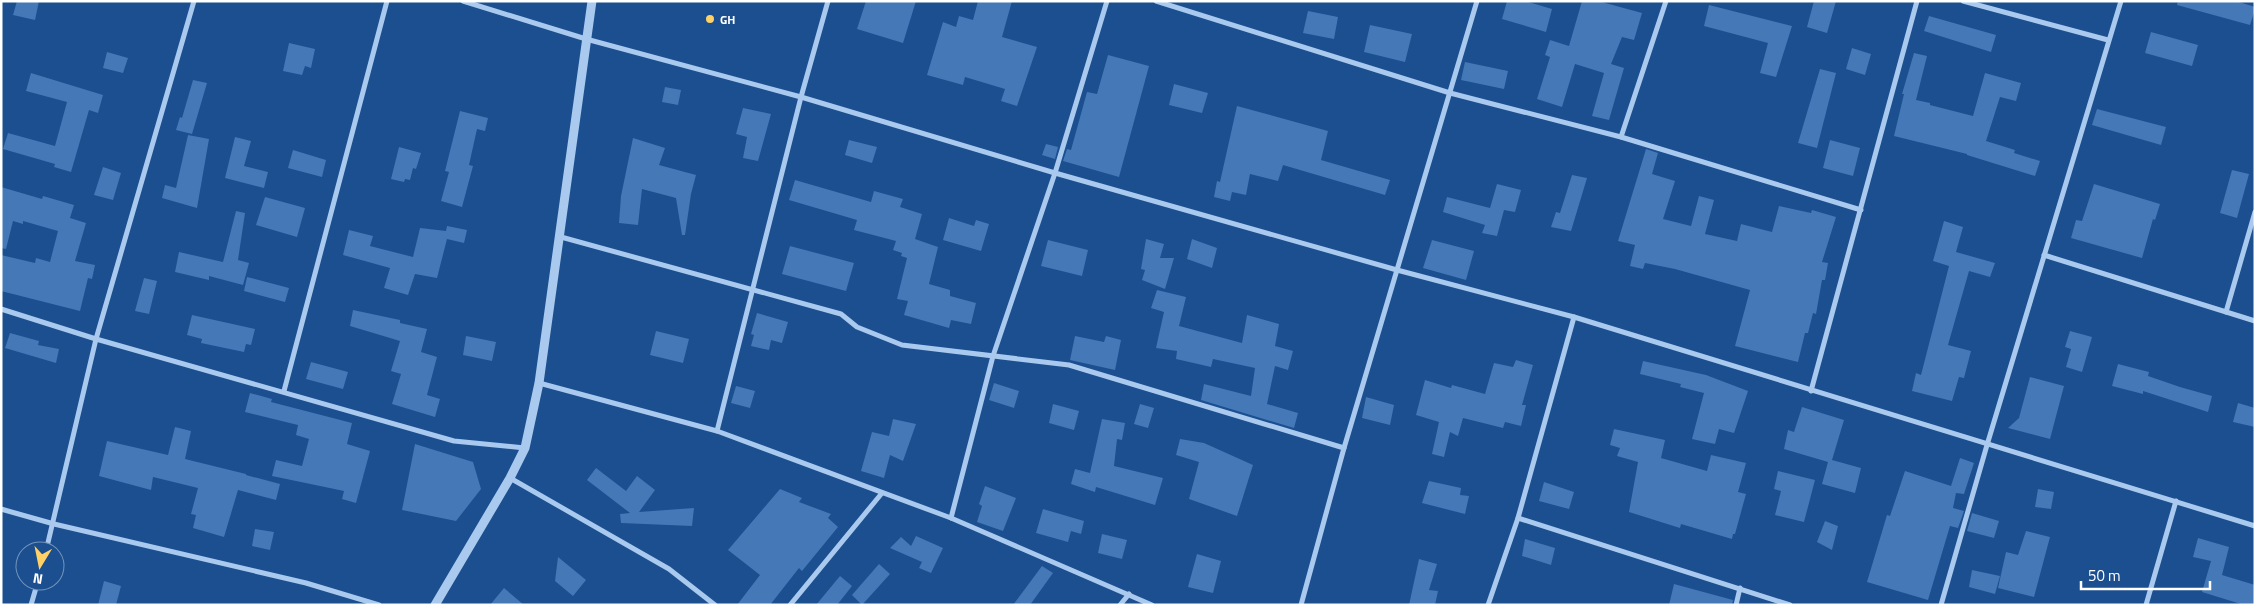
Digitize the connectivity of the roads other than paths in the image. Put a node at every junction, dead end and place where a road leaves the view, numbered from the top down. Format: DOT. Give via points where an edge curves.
graph roads {
  1 [pos="194,1"];
  2 [pos="387,1"];
  3 [pos="463,1"];
  4 [pos="592,1"];
  5 [pos="828,1"];
  6 [pos="1107,1"];
  7 [pos="1156,1"];
  8 [pos="1477,1"];
  9 [pos="1666,1"];
  10 [pos="1917,1"];
  11 [pos="1963,1"];
  12 [pos="2121,1"];
  13 [pos="586,39"];
  14 [pos="2108,40"];
  15 [pos="1450,92"];
  16 [pos="801,97"];
  17 [pos="1621,137"];
  18 [pos="1055,173"];
  19 [pos="1861,210"];
  20 [pos="2255,212"];
  21 [pos="561,237"];
  22 [pos="2044,255"];
  23 [pos="1397,270"];
  24 [pos="752,289"];
  25 [pos="1,309"];
  26 [pos="2226,312"];
  27 [pos="1574,317"];
  28 [pos="2255,321"];
  29 [pos="96,339"];
  30 [pos="993,356"];
  31 [pos="539,383"];
  32 [pos="284,391"];
  33 [pos="1811,391"];
  34 [pos="717,432"];
  35 [pos="1987,445"];
  36 [pos="525,448"];
  37 [pos="1344,448"];
  38 [pos="510,478"];
  39 [pos="882,493"];
  40 [pos="2176,502"];
  41 [pos="1,509"];
  42 [pos="951,518"];
  43 [pos="1518,518"];
  44 [pos="54,524"];
  45 [pos="2255,526"];
  46 [pos="49,541"];
  47 [pos="1740,588"];
  48 [pos="35,591"];
  49 [pos="1129,594"];
  50 [pos="31,605"];
  51 [pos="379,605"];
  52 [pos="434,605"];
  53 [pos="714,605"];
  54 [pos="790,605"];
  55 [pos="1120,605"];
  56 [pos="1152,605"];
  57 [pos="1301,605"];
  58 [pos="1488,605"];
  59 [pos="1736,605"];
  60 [pos="1790,605"];
  61 [pos="1941,605"];
  62 [pos="2146,605"];
  1 -- 29 [label="street"];
  2 -- 32 [label="street"];
  3 -- 13 [label="street"];
  4 -- 13 [label="street"];
  5 -- 16 [label="street"];
  6 -- 18 [label="street"];
  7 -- 15 [label="street"];
  8 -- 15 [label="street"];
  9 -- 17 [label="street"];
  10 -- 19 [label="street"];
  11 -- 14 [label="street"];
  12 -- 14 [label="street"];
  13 -- 16 [label="street"];
  13 -- 21 [label="street"];
  14 -- 22 [label="street"];
  15 -- 17 [label="street"];
  15 -- 23 [label="street"];
  16 -- 18 [label="street"];
  16 -- 24 [label="street"];
  17 -- 19 [label="street"];
  18 -- 23 [label="street"];
  18 -- 30 [label="street"];
  19 -- 33 [label="street"];
  20 -- 26 [label="street"];
  21 -- 24 [label="street"];
  21 -- 31 [label="street"];
  22 -- 26 [label="street"];
  22 -- 35 [label="street"];
  23 -- 27 [label="street"];
  23 -- 37 [label="street"];
  24 -- 30 [label="street" via="841,314 857,327 902,345"];
  24 -- 34 [label="street"];
  25 -- 29 [label="street"];
  26 -- 28 [label="street"];
  27 -- 33 [label="street"];
  27 -- 43 [label="street"];
  29 -- 32 [label="street"];
  29 -- 44 [label="street"];
  30 -- 37 [label="street" via="1069,365"];
  30 -- 42 [label="street"];
  31 -- 34 [label="street"];
  31 -- 36 [label="street"];
  32 -- 36 [label="street" via="454,441"];
  33 -- 35 [label="street"];
  34 -- 39 [label="street"];
  35 -- 40 [label="street"];
  35 -- 61 [label="street"];
  36 -- 38 [label="street"];
  37 -- 57 [label="street"];
  38 -- 52 [label="street"];
  38 -- 53 [label="street" via="669,569"];
  39 -- 42 [label="street"];
  39 -- 54 [label="street"];
  40 -- 45 [label="street"];
  40 -- 62 [label="street"];
  41 -- 44 [label="street"];
  42 -- 49 [label="street"];
  43 -- 47 [label="street"];
  43 -- 58 [label="street"];
  44 -- 46 [label="street"];
  44 -- 51 [label="street" via="306,582"];
  47 -- 59 [label="street"];
  47 -- 60 [label="street"];
  48 -- 50 [label="street"];
  49 -- 55 [label="street"];
  49 -- 56 [label="street"];
}
